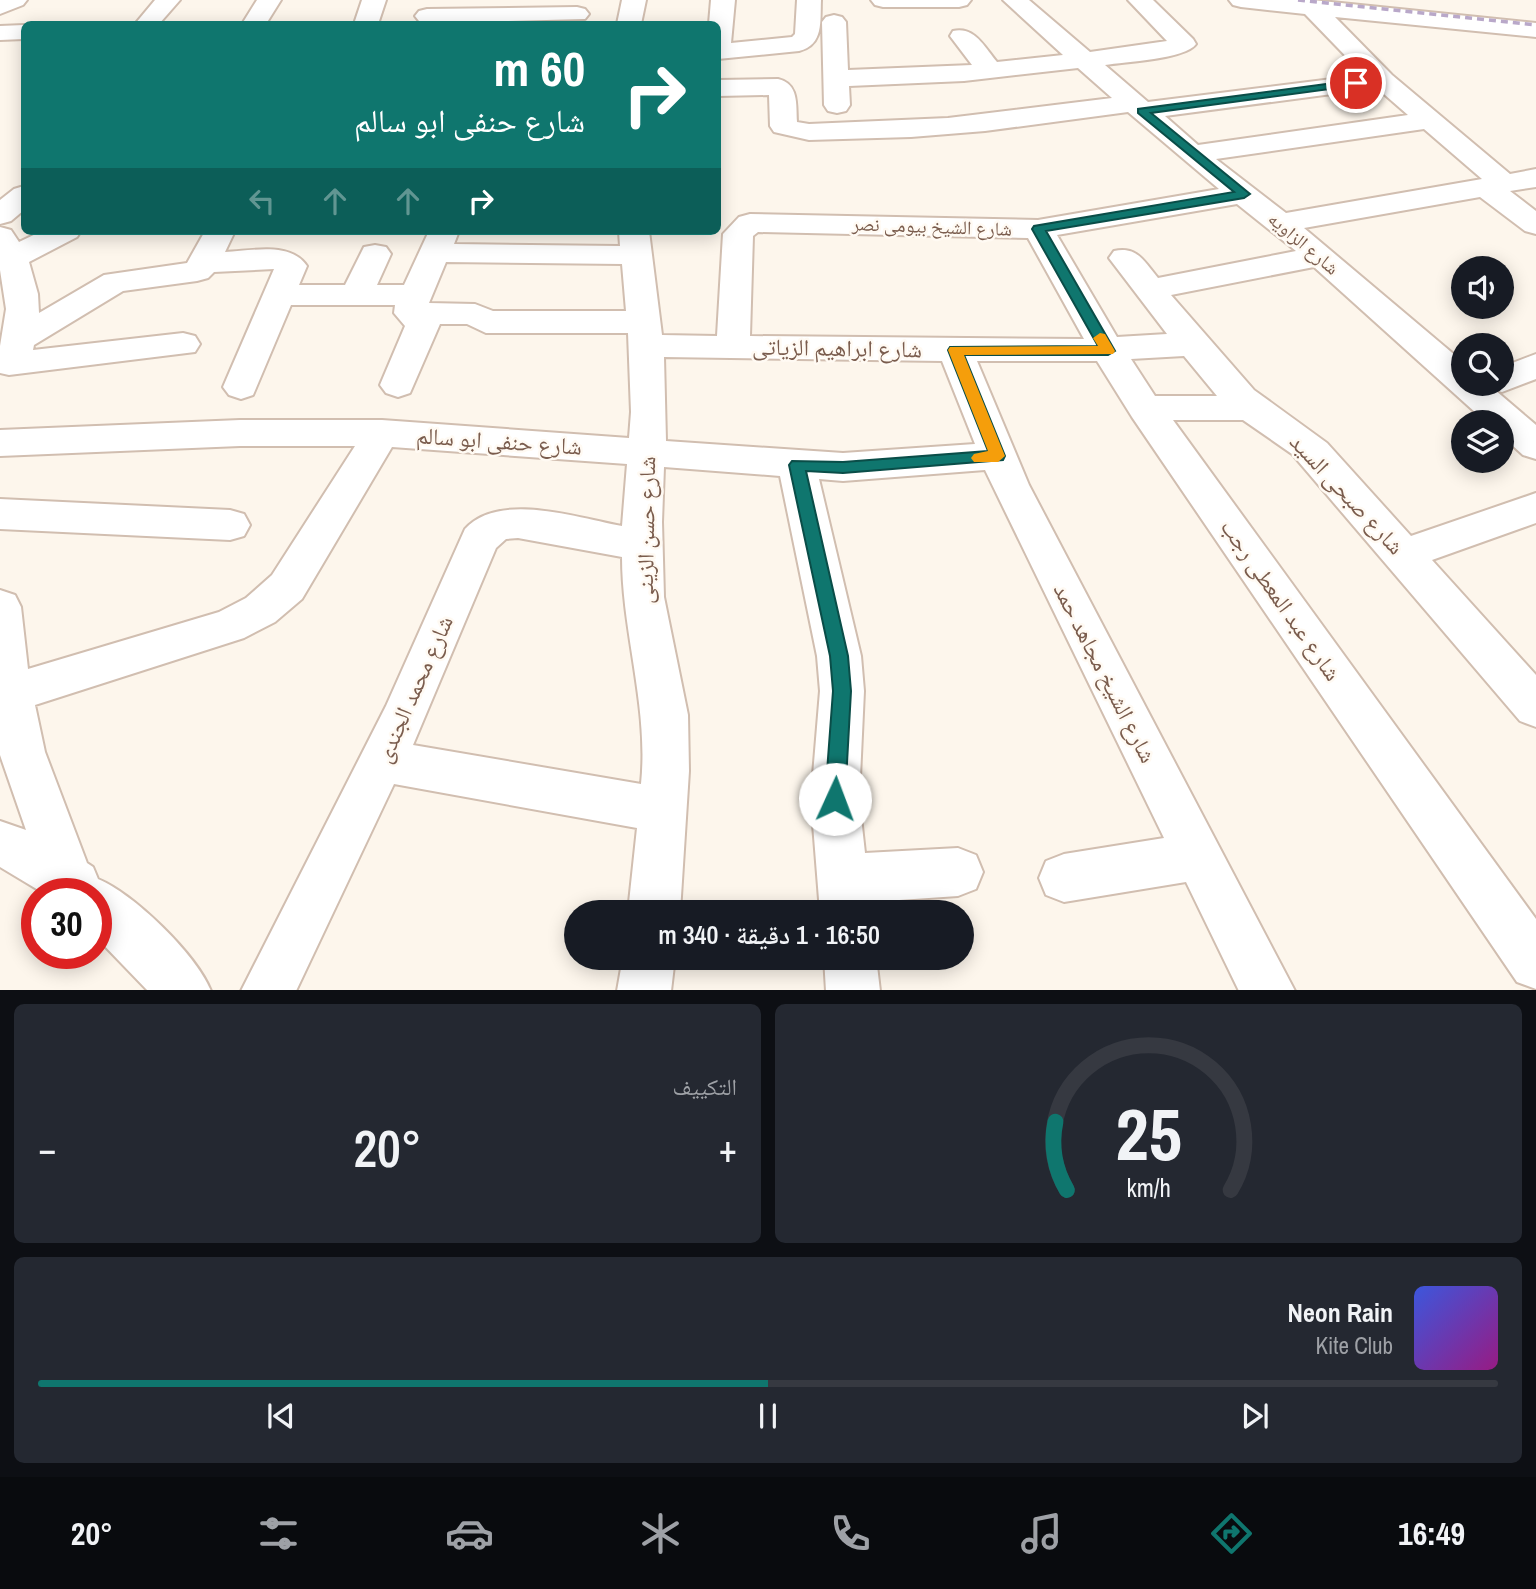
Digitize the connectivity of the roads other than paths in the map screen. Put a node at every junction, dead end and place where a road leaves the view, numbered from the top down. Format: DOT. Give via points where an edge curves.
graph roads {
  1 [pos="15,0"];
  2 [pos="168,0"];
  3 [pos="269,0"];
  4 [pos="374,0"];
  5 [pos="634,0"];
  6 [pos="723,0"];
  7 [pos="809,0"];
  8 [pos="883,0"];
  9 [pos="959,0"];
  10 [pos="1015,0"];
  11 [pos="1140,0"];
  12 [pos="1241,0"];
  13 [pos="1312,7"];
  14 [pos="0,8"];
  15 [pos="522,13"];
  16 [pos="577,13"];
  17 [pos="428,14"];
  18 [pos="150,21"];
  19 [pos="256,21"];
  20 [pos="367,21"];
  21 [pos="630,21"];
  22 [pos="721,21"];
  23 [pos="834,22"];
  24 [pos="1536,30"];
  25 [pos="21,32"];
  26 [pos="0,33"];
  27 [pos="962,36"];
  28 [pos="721,52"];
  29 [pos="1084,61"];
  30 [pos="990,70"];
  31 [pos="835,78"];
  32 [pos="1383,80"];
  33 [pos="721,88"];
  34 [pos="1137,107"];
  35 [pos="1428,120"];
  36 [pos="838,131"];
  37 [pos="1192,154"];
  38 [pos="1536,178"];
  39 [pos="1496,185"];
  40 [pos="1244,194"];
  41 [pos="21,198"];
  42 [pos="0,215"];
  43 [pos="1281,223"];
  44 [pos="1536,225"];
  45 [pos="1038,229"];
  46 [pos="61,235"];
  47 [pos="217,235"];
  48 [pos="439,242"];
  49 [pos="634,243"];
  50 [pos="375,254"];
  51 [pos="1321,256"];
  52 [pos="1125,258"];
  53 [pos="205,263"];
  54 [pos="8,276"];
  55 [pos="1150,289"];
  56 [pos="279,295"];
  57 [pos="357,295"];
  58 [pos="413,304"];
  59 [pos="645,334"];
  60 [pos="183,344"];
  61 [pos="1195,344"];
  62 [pos="733,347"];
  63 [pos="955,350"];
  64 [pos="1108,351"];
  65 [pos="1451,361"];
  66 [pos="10,364"];
  67 [pos="1536,366"];
  68 [pos="1514,373"];
  69 [pos="398,385"];
  70 [pos="241,387"];
  71 [pos="1490,396"];
  72 [pos="1145,408"];
  73 [pos="1250,408"];
  74 [pos="382,433"];
  75 [pos="0,443"];
  76 [pos="1536,446"];
  77 [pos="647,451"];
  78 [pos="998,456"];
  79 [pos="797,465"];
  80 [pos="1536,508"];
  81 [pos="0,514"];
  82 [pos="230,525"];
  83 [pos="643,545"];
  84 [pos="1403,554"];
  85 [pos="0,607"];
  86 [pos="10,694"];
  87 [pos="1536,707"];
  88 [pos="382,761"];
  89 [pos="663,810"];
  90 [pos="0,844"];
  91 [pos="1199,856"];
  92 [pos="958,872"];
  93 [pos="59,878"];
  94 [pos="77,878"];
  95 [pos="1064,878"];
  96 [pos="844,895"];
  97 [pos="655,900"];
  98 [pos="112,917"];
  99 [pos="1536,963"];
  100 [pos="647,970"];
  101 [pos="851,970"];
  102 [pos="184,990"];
  103 [pos="268,990"];
  104 [pos="644,990"];
  105 [pos="853,990"];
  106 [pos="1268,990"];
  1 -- 14 [label="street"];
  2 -- 18 [label="street"];
  3 -- 19 [label="street"];
  4 -- 20 [label="street"];
  5 -- 21 [label="street"];
  6 -- 22 [label="street"];
  7 -- 28 [label="street" via="807,36 799,44"];
  8 -- 9 [label="street"];
  10 -- 29 [label="street, شارع الزاويه"];
  11 -- 29 [label="street" via="1184,44"];
  12 -- 13 [label="street"];
  13 -- 24 [label="street"];
  13 -- 32 [label="street"];
  15 -- 16 [label="street"];
  15 -- 17 [label="street"];
  23 -- 31 [label="street"];
  25 -- 26 [label="street"];
  27 -- 30 [label="street"];
  29 -- 30 [label="street"];
  29 -- 34 [label="street, شارع الزاويه"];
  30 -- 31 [label="street" via="909,78"];
  31 -- 36 [label="street"];
  32 -- 34 [label="street"];
  32 -- 35 [label="street"];
  33 -- 36 [label="street" via="778,88 786,128"];
  34 -- 36 [label="street" via="946,128"];
  34 -- 37 [label="street, شارع الزاويه"];
  35 -- 37 [label="street"];
  35 -- 39 [label="street"];
  37 -- 40 [label="street, شارع الزاويه"];
  38 -- 39 [label="street"];
  39 -- 43 [label="street"];
  39 -- 44 [label="street"];
  40 -- 43 [label="street, شارع الزاويه"];
  40 -- 45 [label="street, شارع الشيخ بيومى نصر"];
  41 -- 42 [label="street"];
  43 -- 51 [label="street, شارع الزاويه"];
  45 -- 62 [label="street, شارع الشيخ بيومى نصر" via="765,221 744,226 738,234"];
  45 -- 64 [label="street, شارع عبد المعطى رجب"];
  46 -- 54 [label="street"];
  47 -- 53 [label="street"];
  48 -- 49 [label="street"];
  48 -- 58 [label="street"];
  49 -- 59 [label="street, شارع حسن الزينى"];
  50 -- 57 [label="street"];
  51 -- 55 [label="street"];
  51 -- 65 [label="street, شارع الزاويه"];
  52 -- 55 [label="street, شارع صبحى السيد"];
  53 -- 56 [label="street" via="287,261 290,269"];
  53 -- 66 [label="street" via="192,272 116,282"];
  54 -- 66 [label="street" via="25,319"];
  55 -- 61 [label="street, شارع صبحى السيد"];
  56 -- 57 [label="street, شارع ابراهيم الزياتى"];
  56 -- 70 [label="street"];
  57 -- 58 [label="street, شارع ابراهيم الزياتى"];
  58 -- 59 [label="street, شارع ابراهيم الزياتى" via="477,314 485,322"];
  58 -- 69 [label="street" via="423,324"];
  59 -- 62 [label="street, شارع ابراهيم الزياتى"];
  59 -- 77 [label="street, شارع حسن الزينى"];
  60 -- 66 [label="street"];
  61 -- 64 [label="street, شارع ابراهيم الزياتى"];
  61 -- 73 [label="street, شارع صبحى السيد"];
  62 -- 63 [label="street, شارع ابراهيم الزياتى"];
  63 -- 64 [label="street, شارع ابراهيم الزياتى"];
  63 -- 78 [label="street, شارع الشيخ مجاهد حمد"];
  64 -- 72 [label="street, شارع عبد المعطى رجب"];
  67 -- 68 [label="street"];
  71 -- 76 [label="street, شارع الزاويه"];
  72 -- 73 [label="street"];
  72 -- 99 [label="street, شارع عبد المعطى رجب"];
  73 -- 84 [label="street, شارع صبحى السيد" via="1301,439"];
  74 -- 75 [label="street, شارع حنفى ابو سالم"];
  74 -- 77 [label="street, شارع حنفى ابو سالم"];
  74 -- 86 [label="street" via="272,604 229,626"];
  77 -- 79 [label="street, شارع حنفى ابو سالم"];
  77 -- 83 [label="street, شارع حسن الزينى"];
  78 -- 79 [label="street, شارع حنفى ابو سالم" via="843,467"];
  78 -- 91 [label="street, شارع الشيخ مجاهد حمد"];
  79 -- 96 [label="street" via="839,656 842,691 835,799"];
  80 -- 84 [label="street"];
  81 -- 82 [label="street"];
  83 -- 88 [label="street, شارع محمد الجندى" via="518,523 497,524 487,530"];
  83 -- 89 [label="street, شارع حسن الزينى" via="643,597 665,715"];
  84 -- 87 [label="street, شارع صبحى السيد"];
  85 -- 86 [label="street"];
  86 -- 94 [label="street" via="22,752"];
  88 -- 89 [label="street"];
  88 -- 103 [label="street, شارع محمد الجندى"];
  89 -- 97 [label="street, شارع حسن الزينى"];
  90 -- 93 [label="street"];
  91 -- 95 [label="street"];
  91 -- 106 [label="street, شارع الشيخ مجاهد حمد"];
  92 -- 96 [label="street"];
  98 -- 102 [label="street"];
  100 -- 104 [label="street"];
  101 -- 105 [label="street"];
}
